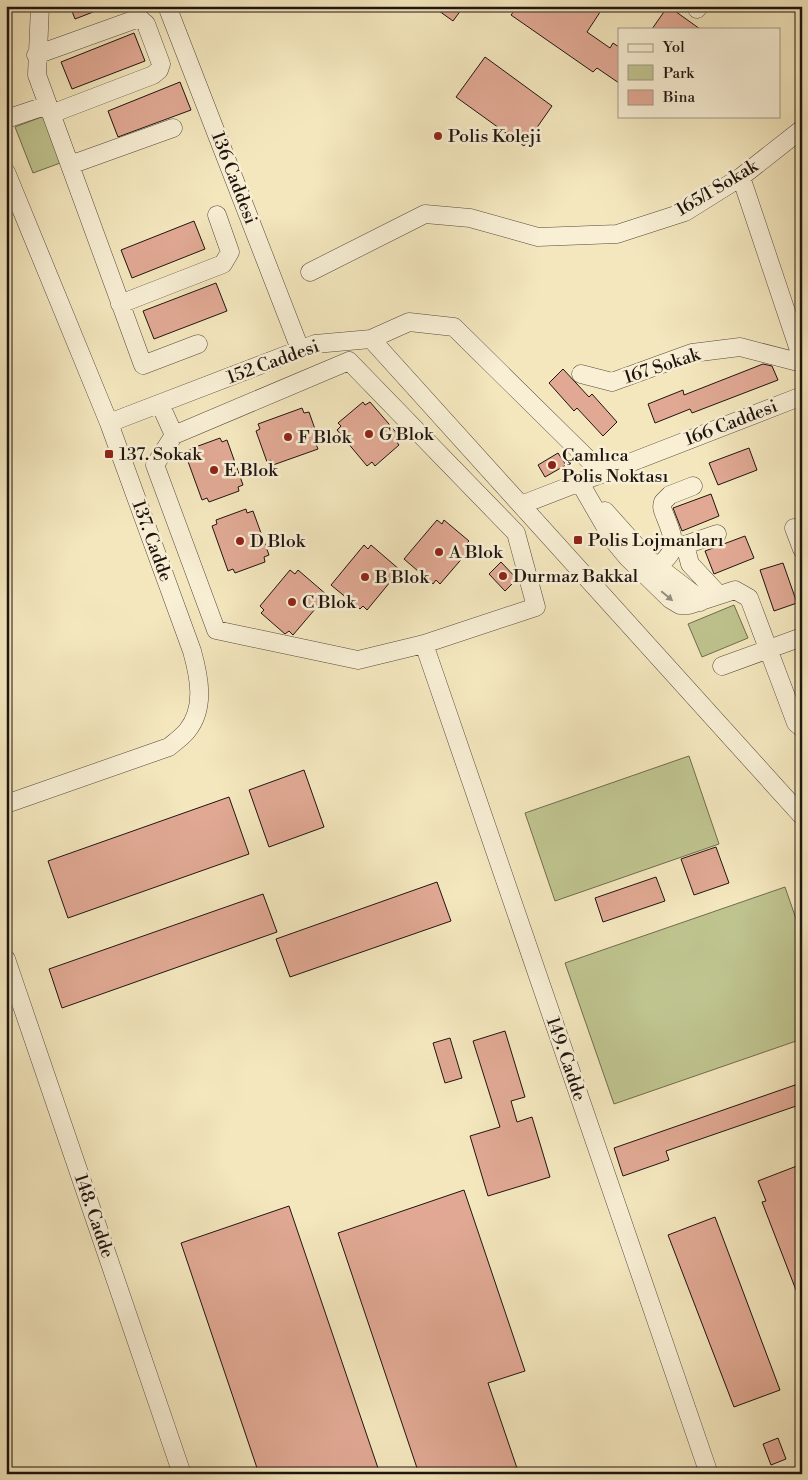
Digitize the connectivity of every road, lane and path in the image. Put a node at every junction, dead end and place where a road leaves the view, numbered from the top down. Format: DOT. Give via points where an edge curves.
graph roads {
  1 [pos="40,6"];
  2 [pos="168,6"];
  3 [pos="36,55"];
  4 [pos="49,109"];
  5 [pos="6,119"];
  6 [pos="173,128"];
  7 [pos="802,129"];
  8 [pos="70,166"];
  9 [pos="6,172"];
  10 [pos="742,177"];
  11 [pos="217,216"];
  12 [pos="310,272"];
  13 [pos="120,304"];
  14 [pos="371,339"];
  15 [pos="198,344"];
  16 [pos="300,349"];
  17 [pos="802,359"];
  18 [pos="802,363"];
  19 [pos="581,374"];
  20 [pos="802,396"];
  21 [pos="160,404"];
  22 [pos="109,423"];
  23 [pos="174,435"];
  24 [pos="603,474"];
  25 [pos="580,483"];
  26 [pos="693,486"];
  27 [pos="521,505"];
  28 [pos="794,528"];
  29 [pos="717,534"];
  30 [pos="680,544"];
  31 [pos="802,549"];
  32 [pos="652,572"];
  33 [pos="719,595"];
  34 [pos="802,637"];
  35 [pos="424,644"];
  36 [pos="769,649"];
  37 [pos="722,666"];
  38 [pos="802,728"];
  39 [pos="6,804"];
  40 [pos="802,816"];
  41 [pos="6,959"];
  42 [pos="182,1474"];
  43 [pos="709,1474"];
  1 -- 3 [label="street"];
  2 -- 16 [label="street, 136 Caddesi"];
  3 -- 4 [label="street" via="37,75"];
  3 -- 4 [label="street" via="138,18 146,24 162,64 156,73"];
  4 -- 5 [label="street"];
  4 -- 8 [label="street"];
  6 -- 8 [label="street"];
  7 -- 10 [label="street, 165/1 Sokak"];
  8 -- 13 [label="street"];
  9 -- 22 [label="street, 137. Cadde"];
  10 -- 12 [label="street, 165/1 Sokak" via="685,212 618,234 538,237 470,218 425,214"];
  10 -- 17 [label="street"];
  11 -- 13 [label="street" via="230,252 223,264"];
  13 -- 15 [label="street" via="143,365"];
  14 -- 16 [label="street, 152 Caddesi" via="315,344"];
  14 -- 24 [label="street, 152 Caddesi" via="409,322 454,328"];
  14 -- 27 [label="street"];
  16 -- 21 [label="street, 152 Caddesi"];
  18 -- 19 [label="street, 167 Sokak" via="740,347 692,353 612,382"];
  20 -- 24 [label="street, 166 Caddesi"];
  21 -- 22 [label="street, 152 Caddesi"];
  21 -- 23 [label="street"];
  22 -- 39 [label="street, 137. Cadde" via="192,650 200,680 198,708 188,731 169,747"];
  23 -- 35 [label="street" via="155,466 216,630 358,660"];
  23 -- 35 [label="street" via="348,361 516,532 536,607"];
  24 -- 25 [label="street, 166 Caddesi"];
  25 -- 27 [label="street, 166 Caddesi"];
  25 -- 32 [label="street" via="613,540"];
  26 -- 30 [label="street" via="670,496 662,505"];
  27 -- 40 [label="street"];
  28 -- 31 [label="street"];
  29 -- 30 [label="street"];
  30 -- 32 [label="street"];
  30 -- 33 [label="street" via="690,564"];
  32 -- 33 [label="street" via="674,602 689,605"];
  33 -- 36 [label="street" via="735,590 749,598"];
  34 -- 36 [label="street"];
  35 -- 43 [label="street, 149. Cadde"];
  36 -- 37 [label="street"];
  36 -- 38 [label="street" via="796,723"];
  41 -- 42 [label="street, 148. Cadde"];
}
